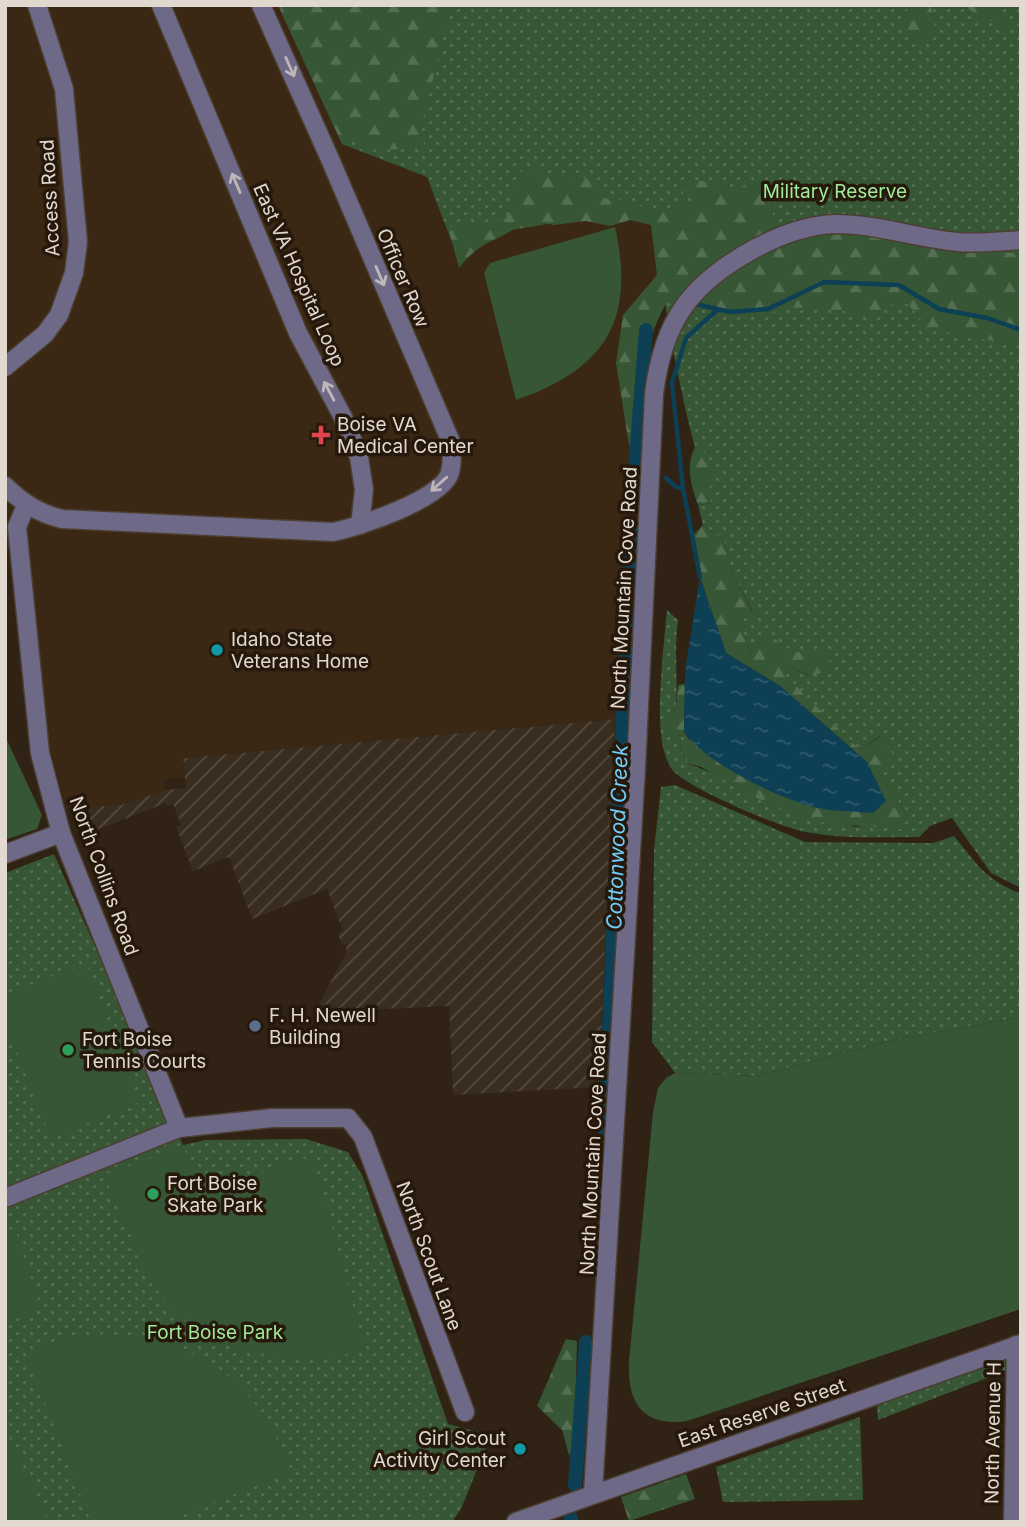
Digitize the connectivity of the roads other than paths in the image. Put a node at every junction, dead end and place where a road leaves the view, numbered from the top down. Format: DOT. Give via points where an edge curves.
graph roads {
  1 [pos="37,5"];
  2 [pos="161,5"];
  3 [pos="261,5"];
  4 [pos="1021,240"];
  5 [pos="5,367"];
  6 [pos="5,486"];
  7 [pos="26,505"];
  8 [pos="360,525"];
  9 [pos="61,833"];
  10 [pos="5,854"];
  11 [pos="179,1128"];
  12 [pos="5,1198"];
  13 [pos="1018,1344"];
  14 [pos="465,1412"];
  15 [pos="593,1494"];
  16 [pos="516,1522"];
  17 [pos="1013,1522"];
  1 -- 5 [label="street, Access Road" via="64,89 78,242 74,273 59,315 45,334"];
  8 -- 2 [label="street, East VA Hospital Loop, one-way" via="364,490 359,457 298,333"];
  3 -- 8 [label="street, Officer Row, one-way" via="451,442 449,476 438,488"];
  4 -- 15 [label="street, North Mountain Cove Road" via="958,242 866,225 806,227 768,241 705,280 677,314 661,351 654,394"];
  6 -- 7 [label="street"];
  7 -- 8 [label="street" via="43,515 78,520 333,532"];
  7 -- 9 [label="street, North Collins Road" via="17,527 40,753"];
  9 -- 10 [label="street"];
  9 -- 11 [label="street, North Collins Road"];
  11 -- 12 [label="street"];
  11 -- 14 [label="street, North Scout Lane" via="272,1118 348,1118 363,1137"];
  13 -- 15 [label="street, East Reserve Street"];
  13 -- 17 [label="street, North Avenue H"];
  15 -- 16 [label="street, East Reserve Street"];
}
